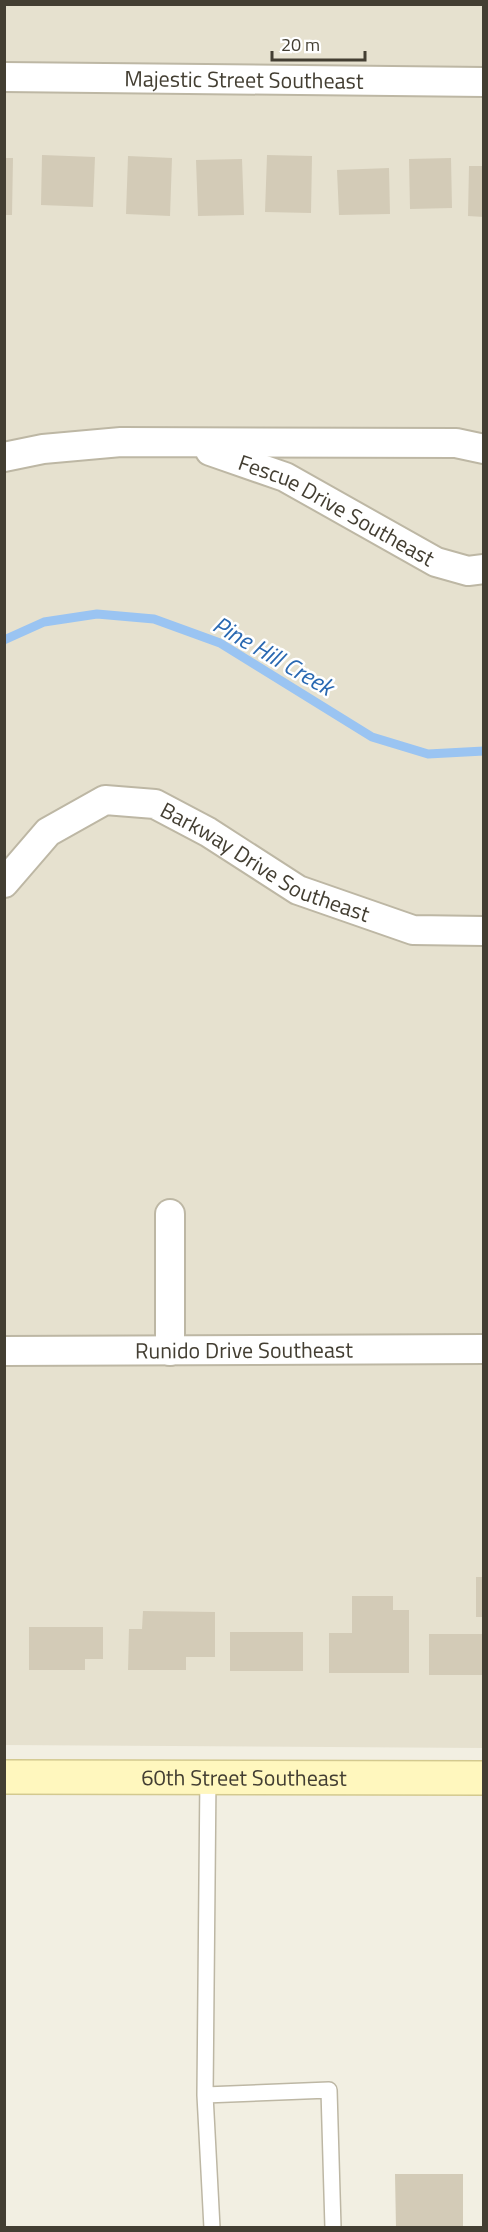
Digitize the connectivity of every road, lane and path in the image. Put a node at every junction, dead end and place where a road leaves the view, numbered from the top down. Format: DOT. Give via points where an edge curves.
graph roads {
  1 [pos="4,77"];
  2 [pos="483,82"];
  3 [pos="188,443"];
  4 [pos="483,449"];
  5 [pos="4,457"];
  6 [pos="483,569"];
  7 [pos="4,883"];
  8 [pos="483,931"];
  9 [pos="170,1214"];
  10 [pos="483,1349"];
  11 [pos="4,1351"];
  12 [pos="170,1351"];
  13 [pos="208,1775"];
  14 [pos="4,1777"];
  15 [pos="483,1778"];
  16 [pos="205,2095"];
  17 [pos="212,2228"];
  18 [pos="333,2228"];
  1 -- 2 [label="street, Majestic Street Southeast"];
  3 -- 4 [label="street, Fescue Drive Southeast" via="456,443"];
  3 -- 5 [label="street, Fescue Drive Southeast" via="121,442 43,448"];
  3 -- 6 [label="street, Fescue Drive Southeast" via="285,477 436,562 468,571"];
  7 -- 8 [label="street, Barkway Drive Southeast" via="48,832 105,800 155,804 208,832 298,890 413,930"];
  9 -- 12 [label="street"];
  10 -- 12 [label="street, Runido Drive Southeast"];
  11 -- 12 [label="street, Runido Drive Southeast"];
  13 -- 14 [label="main road, 60th Street Southeast"];
  13 -- 15 [label="main road, 60th Street Southeast"];
  13 -- 16 [label="lane"];
  16 -- 17 [label="lane"];
  16 -- 18 [label="lane" via="329,2090"];
}
